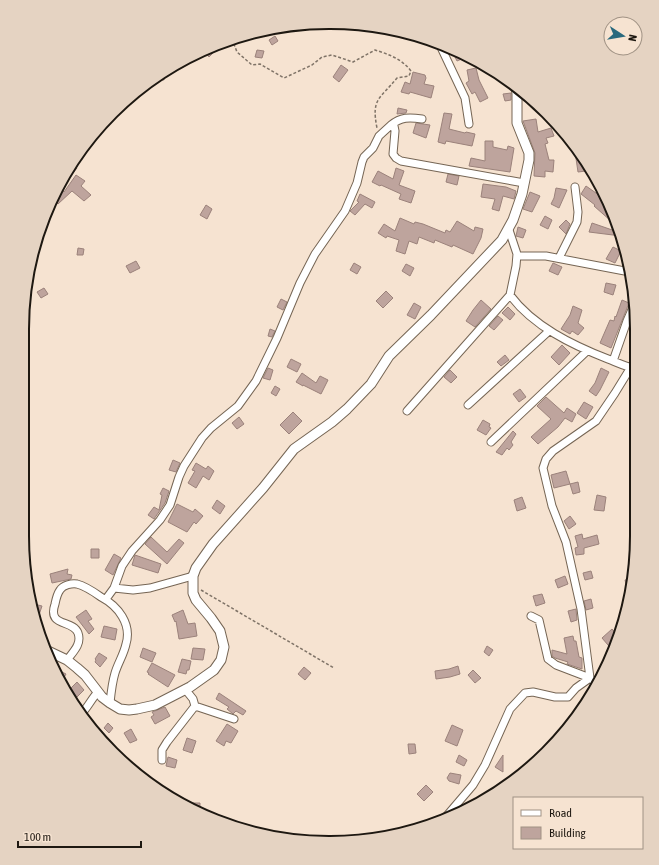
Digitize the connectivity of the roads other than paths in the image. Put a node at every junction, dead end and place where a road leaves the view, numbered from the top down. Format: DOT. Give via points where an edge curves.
graph roads {
  1 [pos="443,52"];
  2 [pos="517,95"];
  3 [pos="422,119"];
  4 [pos="470,124"];
  5 [pos="391,125"];
  6 [pos="524,183"];
  7 [pos="575,187"];
  8 [pos="509,230"];
  9 [pos="517,256"];
  10 [pos="559,258"];
  11 [pos="624,271"];
  12 [pos="510,295"];
  13 [pos="629,316"];
  14 [pos="549,331"];
  15 [pos="587,351"];
  16 [pos="613,361"];
  17 [pos="630,366"];
  18 [pos="630,370"];
  19 [pos="468,405"];
  20 [pos="407,411"];
  21 [pos="491,442"];
  22 [pos="193,581"];
  23 [pos="114,588"];
  24 [pos="106,599"];
  25 [pos="531,616"];
  26 [pos="54,655"];
  27 [pos="66,660"];
  28 [pos="590,678"];
  29 [pos="593,680"];
  30 [pos="185,689"];
  31 [pos="98,692"];
  32 [pos="110,703"];
  33 [pos="195,706"];
  34 [pos="85,709"];
  35 [pos="234,719"];
  36 [pos="162,760"];
  37 [pos="452,809"];
  1 -- 4 [label="street" via="465,98"];
  2 -- 6 [label="street" via="517,123 529,153"];
  3 -- 5 [label="street" via="398,119"];
  5 -- 6 [label="street" via="395,127 393,154 401,161"];
  5 -- 23 [label="street" via="379,136 374,148 364,157 357,183 345,211 315,254 256,381 238,406 202,438 179,477 170,505 132,551 122,566"];
  6 -- 8 [label="street"];
  7 -- 10 [label="street" via="577,222"];
  8 -- 9 [label="street"];
  8 -- 22 [label="street" via="431,315 389,356 370,384 347,409 294,449 213,544 196,568"];
  9 -- 10 [label="street"];
  9 -- 12 [label="street"];
  10 -- 11 [label="street"];
  12 -- 14 [label="street" via="525,312"];
  12 -- 20 [label="street"];
  13 -- 16 [label="street"];
  14 -- 15 [label="street"];
  14 -- 19 [label="street"];
  15 -- 16 [label="street"];
  15 -- 21 [label="street"];
  16 -- 17 [label="street"];
  18 -- 28 [label="street" via="596,421 553,451 546,458 543,468 552,506 566,542 580,609"];
  22 -- 23 [label="street" via="133,590"];
  22 -- 30 [label="street" via="196,600 220,631 224,647 214,670"];
  23 -- 24 [label="street"];
  24 -- 27 [label="street" via="76,584 62,587 53,610 54,617 78,633 76,648"];
  24 -- 32 [label="street" via="117,608 128,631 115,673"];
  25 -- 28 [label="street" via="539,620 548,659 556,665"];
  26 -- 27 [label="street"];
  27 -- 31 [label="street" via="85,675"];
  28 -- 29 [label="street"];
  28 -- 37 [label="street" via="568,697 525,693 510,709 473,785"];
  30 -- 32 [label="street" via="155,705 137,709 120,709"];
  30 -- 33 [label="street"];
  31 -- 32 [label="street"];
  31 -- 34 [label="street"];
  33 -- 35 [label="street"];
  33 -- 36 [label="street" via="162,750"];
}
